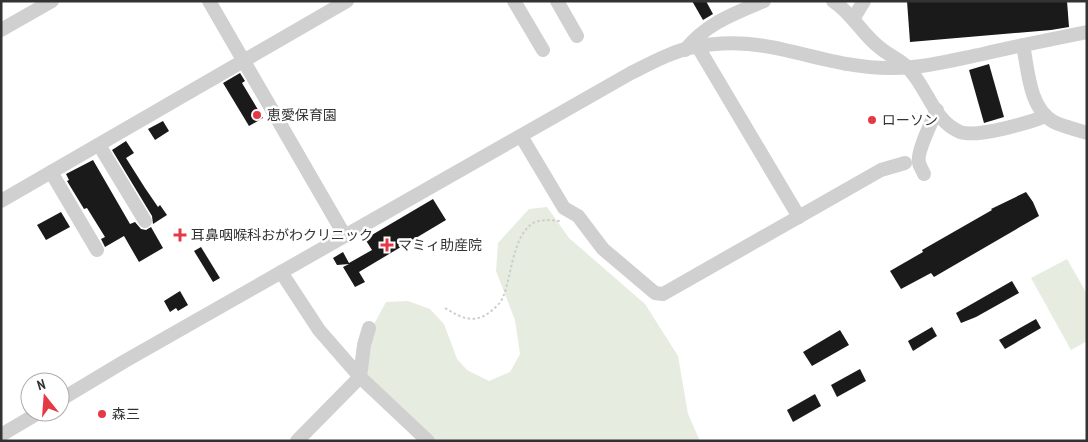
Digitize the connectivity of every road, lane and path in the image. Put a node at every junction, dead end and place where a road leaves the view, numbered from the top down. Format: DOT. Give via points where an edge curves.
graph roads {
  1 [pos="52,1"];
  2 [pos="209,1"];
  3 [pos="347,1"];
  4 [pos="514,1"];
  5 [pos="557,1"];
  6 [pos="764,1"];
  7 [pos="833,1"];
  8 [pos="864,1"];
  9 [pos="748,4"];
  10 [pos="853,19"];
  11 [pos="1,30"];
  12 [pos="1087,32"];
  13 [pos="577,36"];
  14 [pos="1023,45"];
  15 [pos="691,48"];
  16 [pos="543,50"];
  17 [pos="244,61"];
  18 [pos="908,68"];
  19 [pos="937,110"];
  20 [pos="1046,116"];
  21 [pos="1087,134"];
  22 [pos="521,136"];
  23 [pos="99,145"];
  24 [pos="904,163"];
  25 [pos="51,172"];
  26 [pos="924,174"];
  27 [pos="1,201"];
  28 [pos="572,212"];
  29 [pos="799,217"];
  30 [pos="145,221"];
  31 [pos="346,236"];
  32 [pos="97,250"];
  33 [pos="281,272"];
  34 [pos="444,308"];
  35 [pos="369,328"];
  36 [pos="360,377"];
  37 [pos="70,394"];
  38 [pos="23,422"];
  39 [pos="1,435"];
  40 [pos="297,441"];
  41 [pos="428,441"];
  1 -- 11 [label="street"];
  2 -- 17 [label="street"];
  3 -- 17 [label="street"];
  4 -- 16 [label="street"];
  5 -- 13 [label="street"];
  6 -- 9 [label="street"];
  7 -- 10 [label="street"];
  8 -- 10 [label="street"];
  9 -- 15 [label="street" via="706,29 695,38"];
  10 -- 18 [label="street" via="879,48"];
  12 -- 14 [label="street"];
  14 -- 18 [label="street"];
  14 -- 20 [label="street" via="1034,95"];
  15 -- 18 [label="street" via="751,44 855,66"];
  15 -- 22 [label="street" via="652,62"];
  15 -- 29 [label="street"];
  17 -- 23 [label="street"];
  17 -- 31 [label="street"];
  18 -- 19 [label="street"];
  19 -- 20 [label="street" via="945,123 961,132 972,133 1024,125"];
  19 -- 26 [label="street" via="919,158"];
  20 -- 21 [label="street" via="1052,122"];
  22 -- 28 [label="street" via="564,208"];
  22 -- 31 [label="street"];
  23 -- 25 [label="street"];
  23 -- 30 [label="street"];
  24 -- 29 [label="street" via="881,170"];
  25 -- 27 [label="street"];
  25 -- 32 [label="street"];
  28 -- 29 [label="street" via="603,249 655,294 663,294"];
  28 -- 34 [label="path" via="561,221 540,220 523,232 503,299 484,317 461,317"];
  31 -- 33 [label="street"];
  33 -- 36 [label="street" via="319,330"];
  33 -- 37 [label="street"];
  35 -- 36 [label="street"];
  36 -- 40 [label="street"];
  36 -- 41 [label="street"];
  38 -- 39 [label="street"];
}
